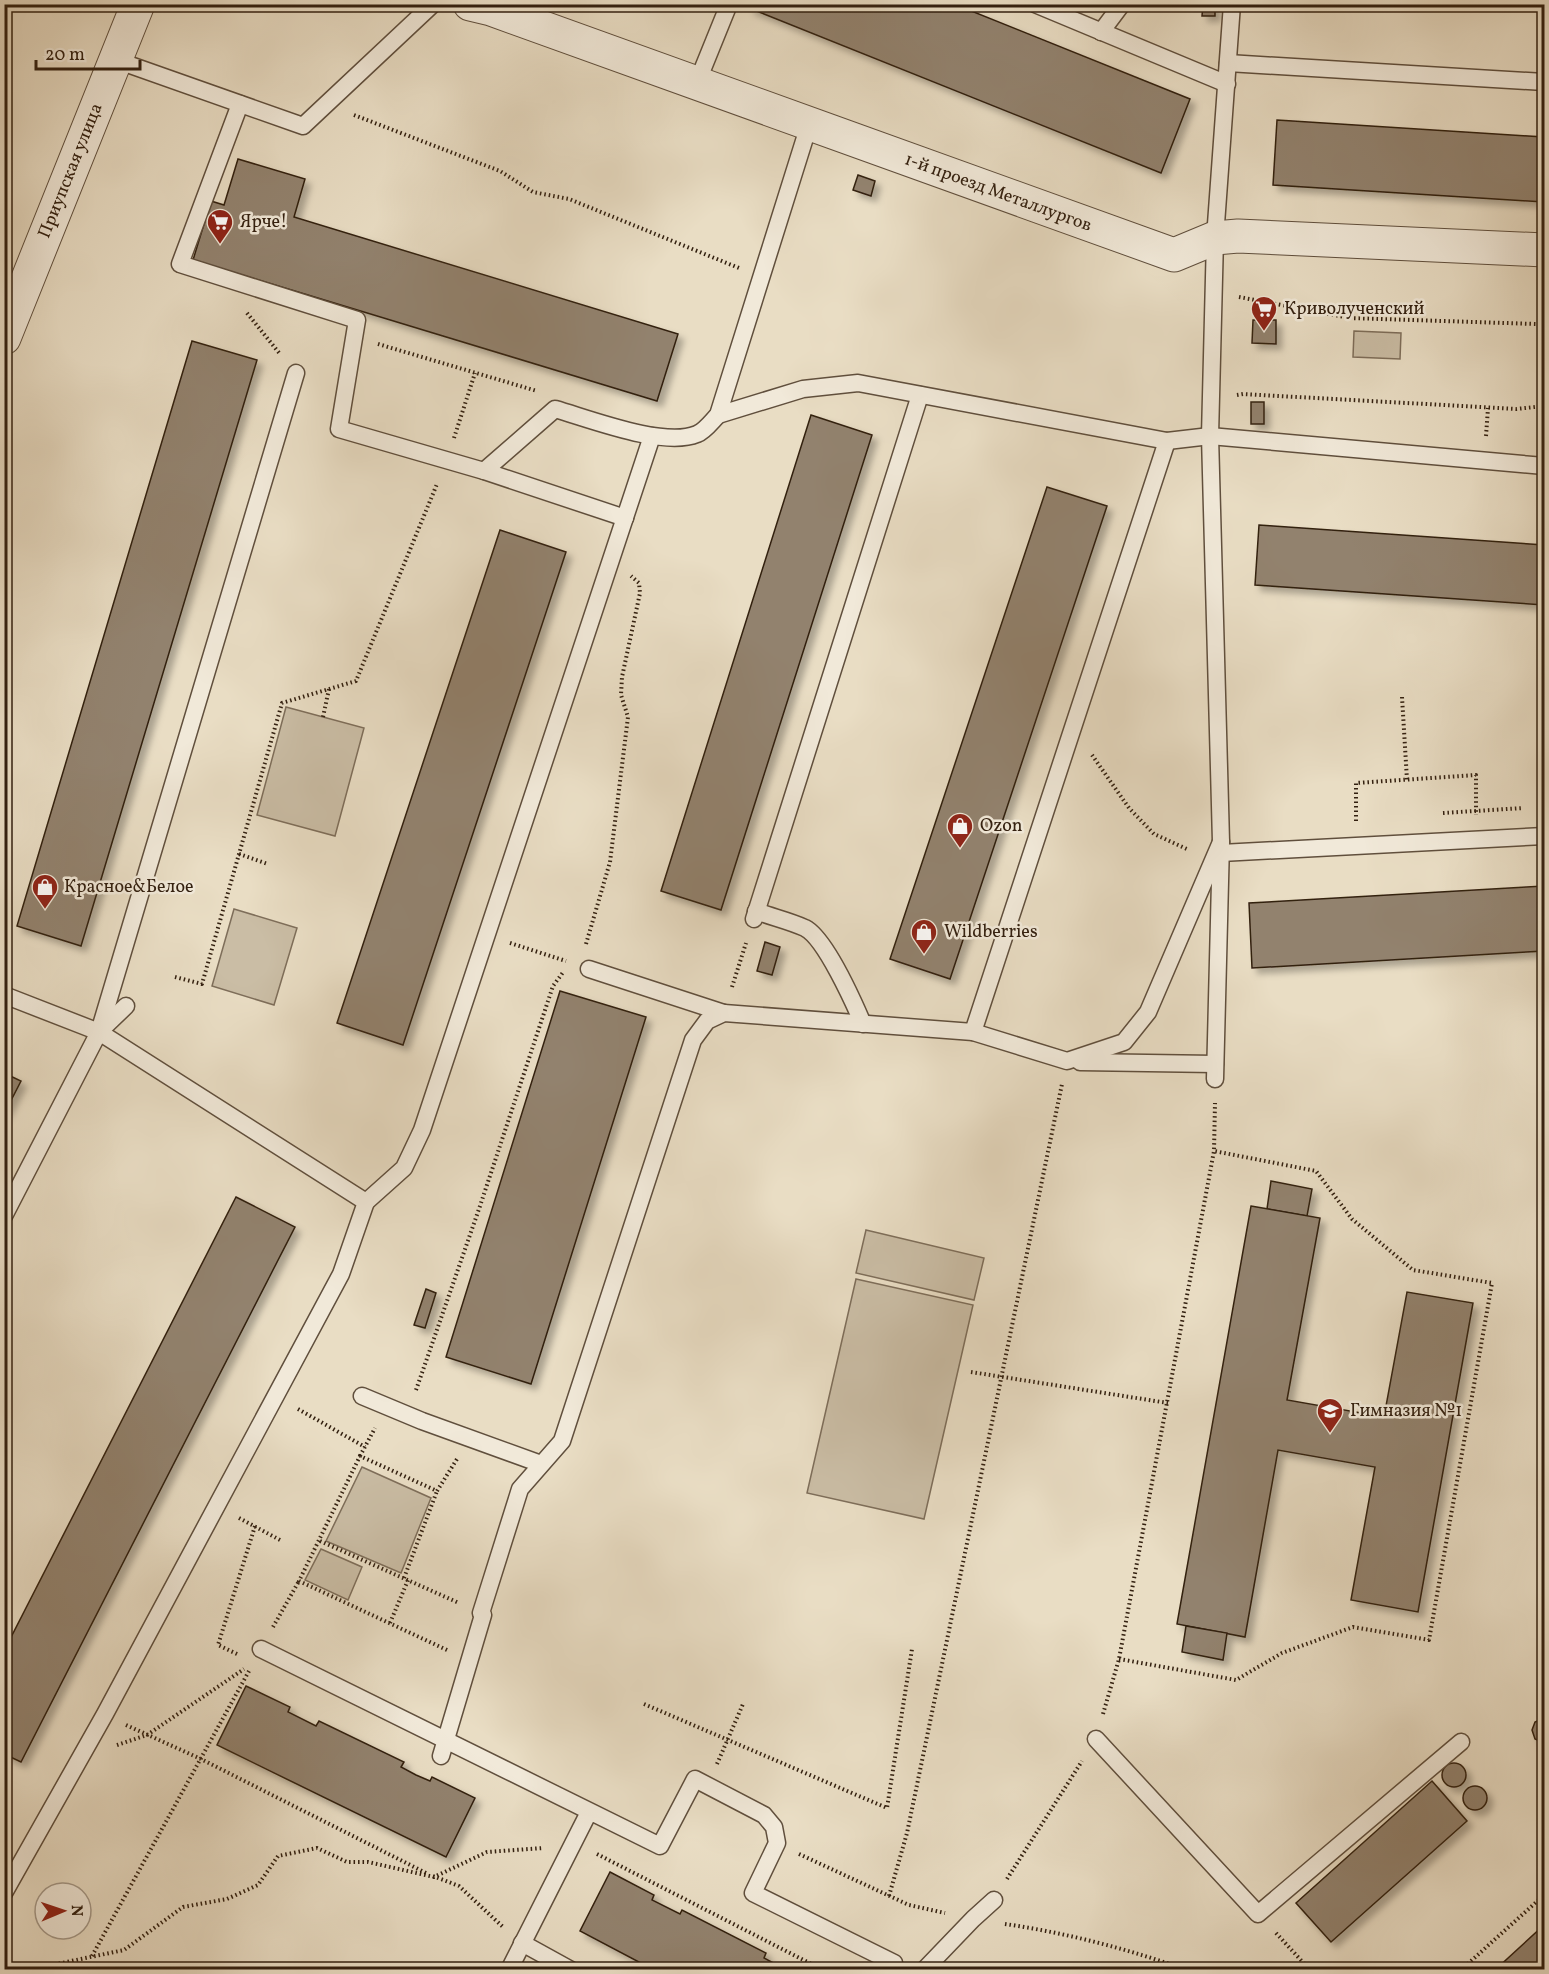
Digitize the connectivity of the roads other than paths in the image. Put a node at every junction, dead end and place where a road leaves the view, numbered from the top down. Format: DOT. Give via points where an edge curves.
graph roads {
  1 [pos="138,4"];
  2 [pos="433,4"];
  3 [pos="729,4"];
  4 [pos="1035,4"];
  5 [pos="1122,4"];
  6 [pos="1232,4"];
  7 [pos="485,6"];
  8 [pos="1101,32"];
  9 [pos="116,60"];
  10 [pos="1228,63"];
  11 [pos="1545,82"];
  12 [pos="698,83"];
  13 [pos="1227,84"];
  14 [pos="240,104"];
  15 [pos="809,125"];
  16 [pos="1215,238"];
  17 [pos="1545,250"];
  18 [pos="4,338"];
  19 [pos="296,373"];
  20 [pos="920,396"];
  21 [pos="718,415"];
  22 [pos="652,436"];
  23 [pos="1210,436"];
  24 [pos="1167,441"];
  25 [pos="1545,466"];
  26 [pos="484,471"];
  27 [pos="625,518"];
  28 [pos="1545,836"];
  29 [pos="1218,852"];
  30 [pos="590,969"];
  31 [pos="4,995"];
  32 [pos="126,1006"];
  33 [pos="724,1013"];
  34 [pos="863,1024"];
  35 [pos="99,1032"];
  36 [pos="973,1032"];
  37 [pos="1067,1061"];
  38 [pos="366,1202"];
  39 [pos="4,1216"];
  40 [pos="362,1396"];
  41 [pos="541,1464"];
  42 [pos="261,1649"];
  43 [pos="1096,1739"];
  44 [pos="1461,1742"];
  45 [pos="443,1749"];
  46 [pos="589,1812"];
  47 [pos="4,1893"];
  48 [pos="994,1900"];
  49 [pos="522,1943"];
  50 [pos="509,1970"];
  51 [pos="571,1970"];
  52 [pos="895,1970"];
  53 [pos="924,1970"];
  1 -- 9 [label="street, Приупская улица"];
  2 -- 14 [label="lane" via="303,126"];
  3 -- 12 [label="lane"];
  4 -- 8 [label="lane"];
  5 -- 8 [label="lane"];
  6 -- 10 [label="lane"];
  7 -- 12 [label="street, 1-й проезд Металлургов"];
  8 -- 13 [label="lane"];
  9 -- 14 [label="lane"];
  9 -- 18 [label="street, Приупская улица"];
  10 -- 11 [label="lane"];
  10 -- 13 [label="lane"];
  12 -- 15 [label="street, 1-й проезд Металлургов"];
  13 -- 16 [label="lane"];
  14 -- 26 [label="lane" via="180,264 357,320 339,429"];
  15 -- 16 [label="street, 1-й проезд Металлургов" via="1174,255"];
  15 -- 21 [label="lane"];
  16 -- 17 [label="street, 1-й проезд Металлургов"];
  16 -- 23 [label="lane"];
  19 -- 35 [label="lane"];
  20 -- 21 [label="lane" via="858,382 803,390"];
  20 -- 24 [label="lane"];
  20 -- 34 [label="lane" via="755,915 807,929 845,983"];
  21 -- 22 [label="lane" via="698,434"];
  22 -- 26 [label="lane" via="555,409"];
  22 -- 27 [label="lane"];
  23 -- 24 [label="lane"];
  23 -- 25 [label="lane"];
  23 -- 29 [label="lane"];
  24 -- 36 [label="lane"];
  26 -- 27 [label="lane"];
  27 -- 38 [label="lane" via="422,1130 404,1168"];
  28 -- 29 [label="lane"];
  29 -- 37 [label="lane" via="1148,1011 1124,1042"];
  29 -- 37 [label="lane" via="1215,1071"];
  30 -- 33 [label="lane"];
  31 -- 35 [label="lane"];
  32 -- 35 [label="lane"];
  33 -- 34 [label="lane"];
  33 -- 41 [label="lane" via="707,1020 693,1040 562,1441"];
  34 -- 36 [label="lane"];
  35 -- 38 [label="lane"];
  35 -- 39 [label="lane"];
  36 -- 37 [label="lane"];
  38 -- 47 [label="lane" via="341,1274"];
  40 -- 41 [label="lane"];
  41 -- 45 [label="lane" via="520,1489"];
  42 -- 45 [label="lane"];
  43 -- 44 [label="lane" via="1258,1914"];
  45 -- 46 [label="lane"];
  46 -- 49 [label="lane"];
  46 -- 52 [label="lane" via="660,1846 695,1779 764,1815 774,1827 777,1843 753,1893 894,1964"];
  48 -- 53 [label="lane"];
  49 -- 50 [label="lane"];
  49 -- 51 [label="lane"];
}
